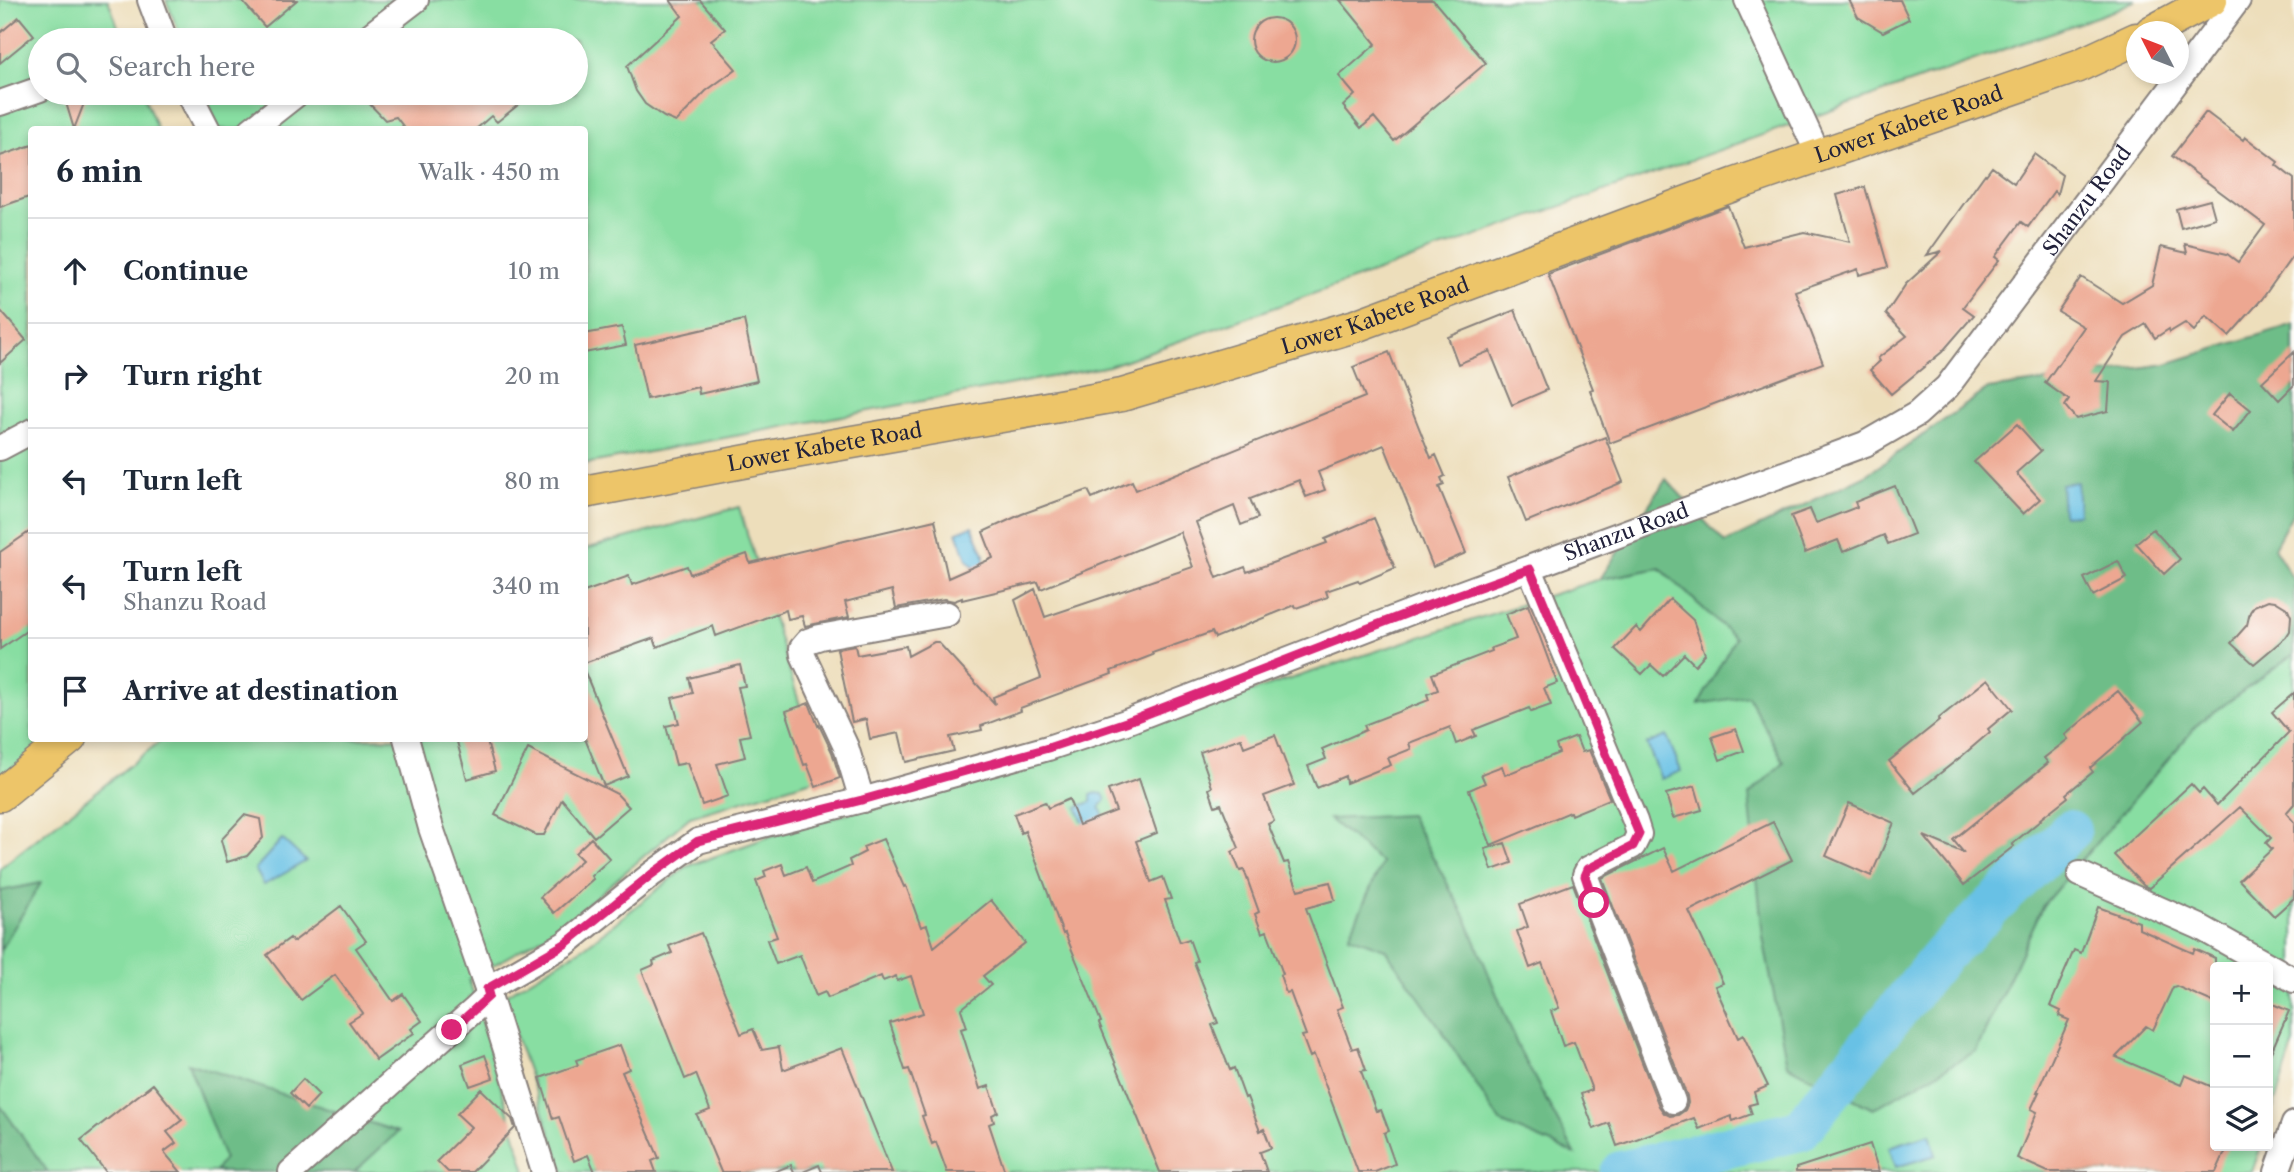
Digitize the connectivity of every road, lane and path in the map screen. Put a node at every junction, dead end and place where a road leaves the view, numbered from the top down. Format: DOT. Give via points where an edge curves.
graph roads {
  1 [pos="150,0"];
  2 [pos="416,0"];
  3 [pos="1747,0"];
  4 [pos="2211,0"];
  5 [pos="2238,0"];
  6 [pos="2176,8"];
  7 [pos="2162,21"];
  8 [pos="160,28"];
  9 [pos="380,28"];
  10 [pos="2126,44"];
  11 [pos="28,93"];
  12 [pos="0,103"];
  13 [pos="195,105"];
  14 [pos="283,105"];
  15 [pos="206,126"];
  16 [pos="256,126"];
  17 [pos="1819,156"];
  18 [pos="28,433"];
  19 [pos="0,448"];
  20 [pos="588,491"];
  21 [pos="1530,569"];
  22 [pos="947,614"];
  23 [pos="65,742"];
  24 [pos="407,742"];
  25 [pos="0,795"];
  26 [pos="862,800"];
  27 [pos="2080,874"];
  28 [pos="2294,980"];
  29 [pos="487,989"];
  30 [pos="1673,1101"];
  31 [pos="2294,1124"];
  32 [pos="291,1172"];
  33 [pos="544,1172"];
  34 [pos="2277,1172"];
  1 -- 8 [label="street"];
  2 -- 9 [label="street"];
  3 -- 17 [label="street"];
  4 -- 6 [label="main road"];
  5 -- 21 [label="street, Shanzu Road" via="1947,387 1917,414 1865,444"];
  6 -- 7 [label="main road"];
  10 -- 17 [label="main road, Lower Kabete Road" via="2078,66"];
  11 -- 12 [label="street"];
  13 -- 15 [label="street"];
  14 -- 16 [label="street"];
  17 -- 20 [label="main road, Lower Kabete Road" via="1355,326 1122,396"];
  18 -- 19 [label="street"];
  21 -- 26 [label="street, Shanzu Road" via="1126,722"];
  21 -- 30 [label="street" via="1639,834 1633,846 1588,869 1585,876"];
  22 -- 26 [label="street" via="820,637 802,648 845,747"];
  23 -- 25 [label="main road"];
  24 -- 29 [label="street"];
  26 -- 29 [label="street, Shanzu Road" via="698,841 565,944"];
  27 -- 28 [label="street" via="2200,927"];
  29 -- 32 [label="street, Shanzu Road" via="489,996"];
  29 -- 33 [label="street"];
  31 -- 34 [label="street"];
}
